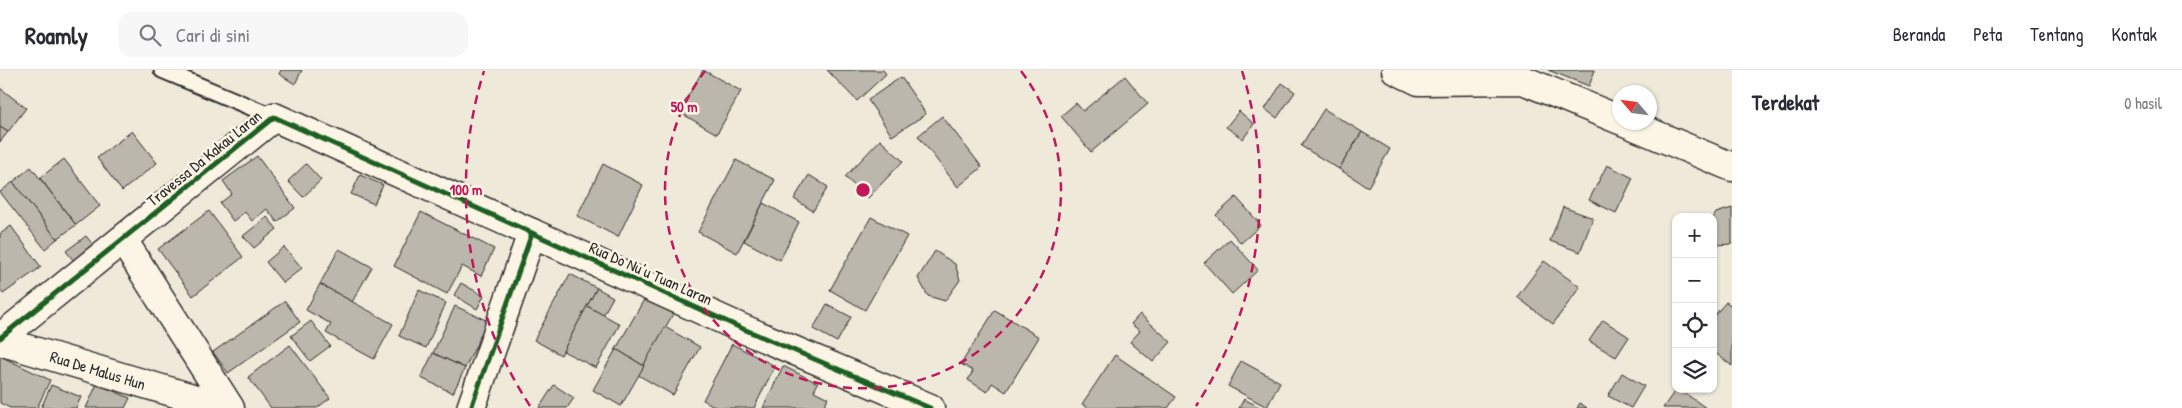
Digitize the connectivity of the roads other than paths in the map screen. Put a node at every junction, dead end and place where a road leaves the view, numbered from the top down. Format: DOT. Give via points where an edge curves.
graph roads {
  1 [pos="162,70"];
  2 [pos="1396,70"];
  3 [pos="1612,117"];
  4 [pos="274,118"];
  5 [pos="1644,130"];
  6 [pos="1732,167"];
  7 [pos="532,233"];
  8 [pos="123,240"];
  9 [pos="0,340"];
  10 [pos="924,407"];
  11 [pos="226,408"];
  12 [pos="230,408"];
  13 [pos="471,408"];
  1 -- 4 [label="lane"];
  2 -- 3 [label="street" via="1419,81 1523,80"];
  4 -- 7 [label="street, Travessa Da Kakau Laran"];
  4 -- 8 [label="street, Travessa Da Kakau Laran"];
  5 -- 6 [label="street"];
  7 -- 10 [label="street, Rua Do Nu’u Tuan Laran"];
  7 -- 13 [label="street"];
  8 -- 9 [label="street, Travessa Da Kakau Laran"];
  8 -- 12 [label="street"];
  9 -- 11 [label="street, Rua De Malus Hun"];
}
